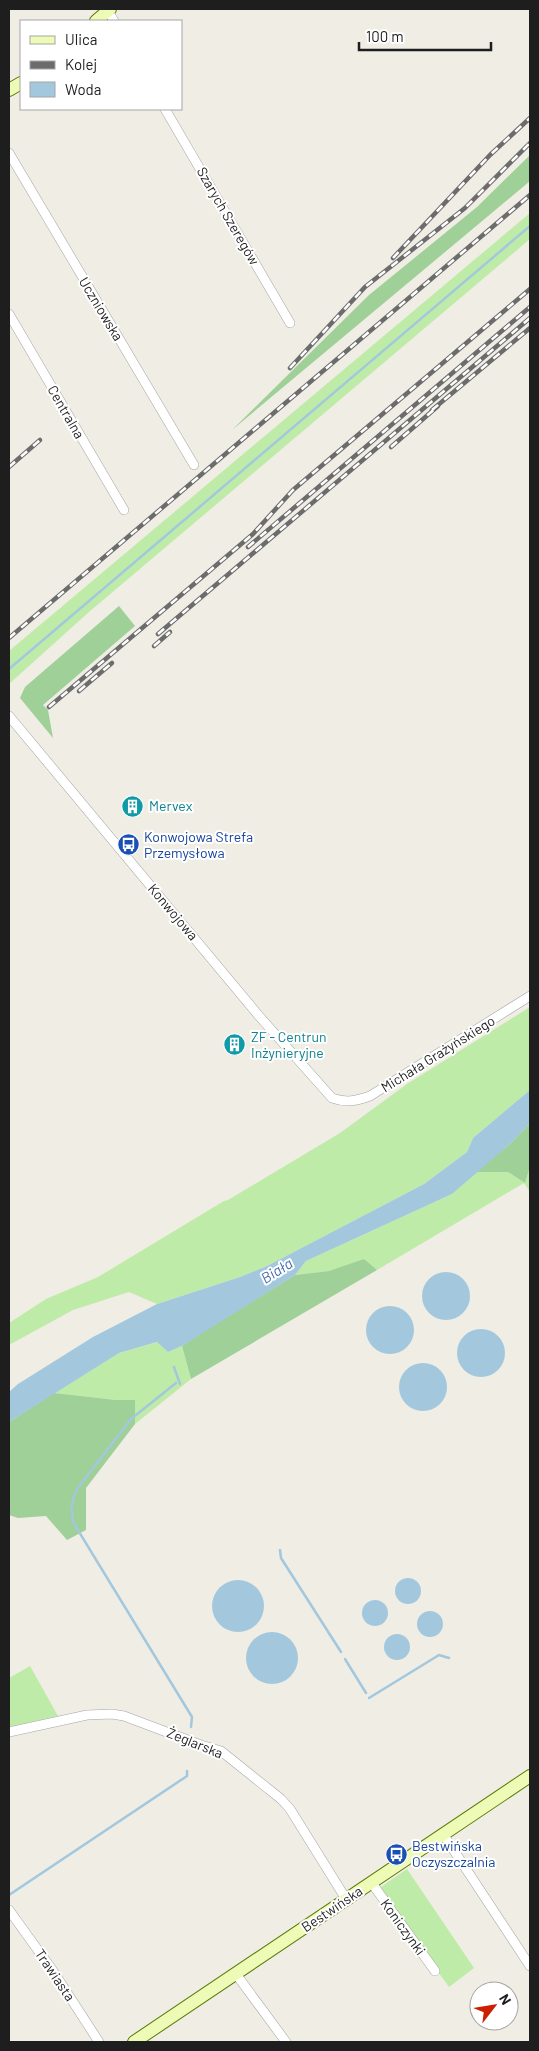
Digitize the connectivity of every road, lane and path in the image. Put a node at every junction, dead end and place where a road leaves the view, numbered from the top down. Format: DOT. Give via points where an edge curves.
graph roads {
  1 [pos="110,13"];
  2 [pos="98,20"];
  3 [pos="20,83"];
  4 [pos="9,90"];
  5 [pos="166,110"];
  6 [pos="9,153"];
  7 [pos="9,314"];
  8 [pos="290,324"];
  9 [pos="194,466"];
  10 [pos="124,510"];
  11 [pos="9,716"];
  12 [pos="530,996"];
  13 [pos="342,1102"];
  14 [pos="9,1732"];
  15 [pos="530,1776"];
  16 [pos="443,1834"];
  17 [pos="371,1882"];
  18 [pos="346,1899"];
  19 [pos="9,1910"];
  20 [pos="530,1966"];
  21 [pos="435,1971"];
  22 [pos="236,1974"];
  23 [pos="99,2042"];
  24 [pos="134,2042"];
  25 [pos="286,2042"];
  1 -- 2 [label="street"];
  3 -- 4 [label="street"];
  5 -- 8 [label="street, Szarych Szeregów"];
  6 -- 9 [label="street, Uczniowska"];
  7 -- 10 [label="street, Centralna"];
  11 -- 13 [label="street, Konwojowa" via="259,1016 322,1088"];
  12 -- 13 [label="street, Michała Grażyńskiego" via="370,1096 356,1102"];
  14 -- 18 [label="street, Żeglarska" via="87,1715 112,1714 221,1751 290,1809"];
  15 -- 16 [label="street, Bestwińska"];
  16 -- 17 [label="street, Bestwińska"];
  16 -- 20 [label="street"];
  17 -- 18 [label="street, Bestwińska"];
  17 -- 21 [label="street, Koniczynki"];
  18 -- 22 [label="street, Bestwińska"];
  19 -- 23 [label="street, Trawiasta"];
  22 -- 24 [label="street, Bestwińska"];
  22 -- 25 [label="street"];
}
